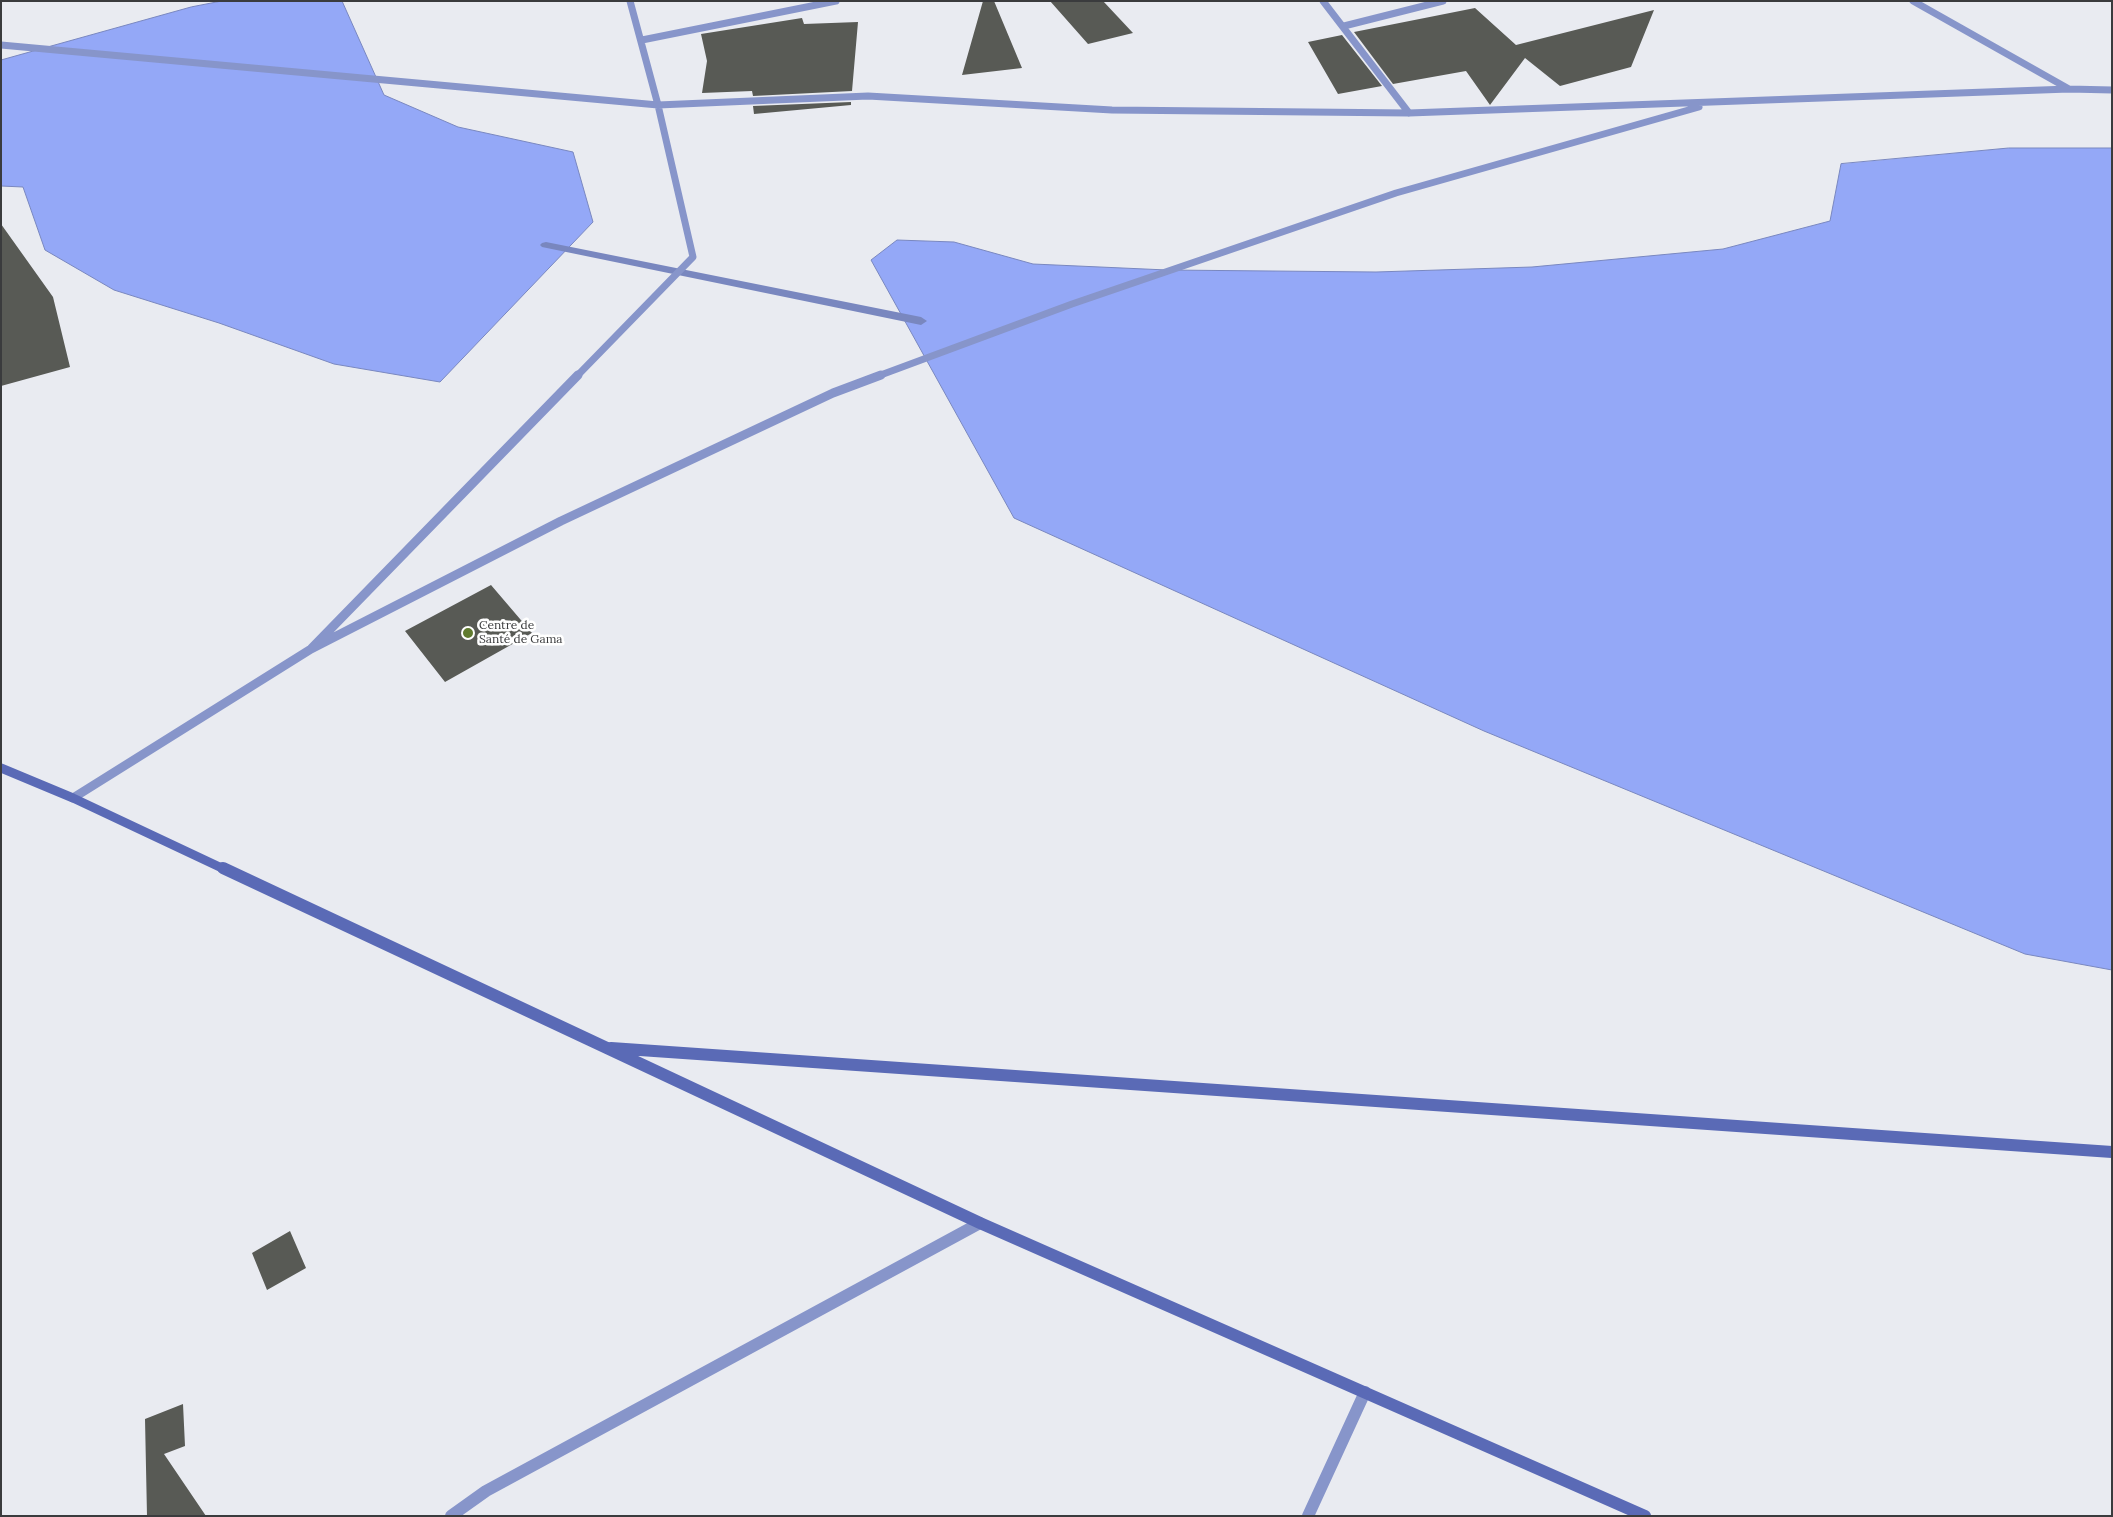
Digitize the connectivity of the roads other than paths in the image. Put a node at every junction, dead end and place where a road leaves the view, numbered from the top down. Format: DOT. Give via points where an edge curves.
graph roads {
  1 [pos="630,1"];
  2 [pos="836,1"];
  3 [pos="1323,1"];
  4 [pos="1443,1"];
  5 [pos="1913,1"];
  6 [pos="1344,26"];
  7 [pos="642,40"];
  8 [pos="1,45"];
  9 [pos="2069,89"];
  10 [pos="2112,90"];
  11 [pos="1715,102"];
  12 [pos="658,105"];
  13 [pos="1409,113"];
  14 [pos="311,649"];
  15 [pos="1,768"];
  16 [pos="73,798"];
  17 [pos="606,1048"];
  18 [pos="2112,1152"];
  19 [pos="980,1223"];
  20 [pos="1365,1392"];
  21 [pos="451,1516"];
  22 [pos="1308,1516"];
  23 [pos="1645,1516"];
  1 -- 7 [label="street"];
  2 -- 7 [label="street"];
  3 -- 6 [label="street"];
  4 -- 6 [label="street"];
  5 -- 9 [label="street"];
  6 -- 13 [label="street"];
  7 -- 12 [label="street"];
  8 -- 12 [label="street"];
  9 -- 10 [label="street"];
  9 -- 11 [label="street"];
  11 -- 13 [label="street"];
  11 -- 14 [label="street" via="1396,193 1072,304 833,393 561,521"];
  12 -- 13 [label="street" via="868,96 1112,110"];
  12 -- 14 [label="street" via="693,257"];
  14 -- 16 [label="street"];
  15 -- 16 [label="main road"];
  16 -- 17 [label="main road"];
  17 -- 18 [label="main road"];
  17 -- 19 [label="main road"];
  19 -- 20 [label="main road"];
  19 -- 21 [label="street" via="486,1491"];
  20 -- 22 [label="street"];
  20 -- 23 [label="main road"];
}
